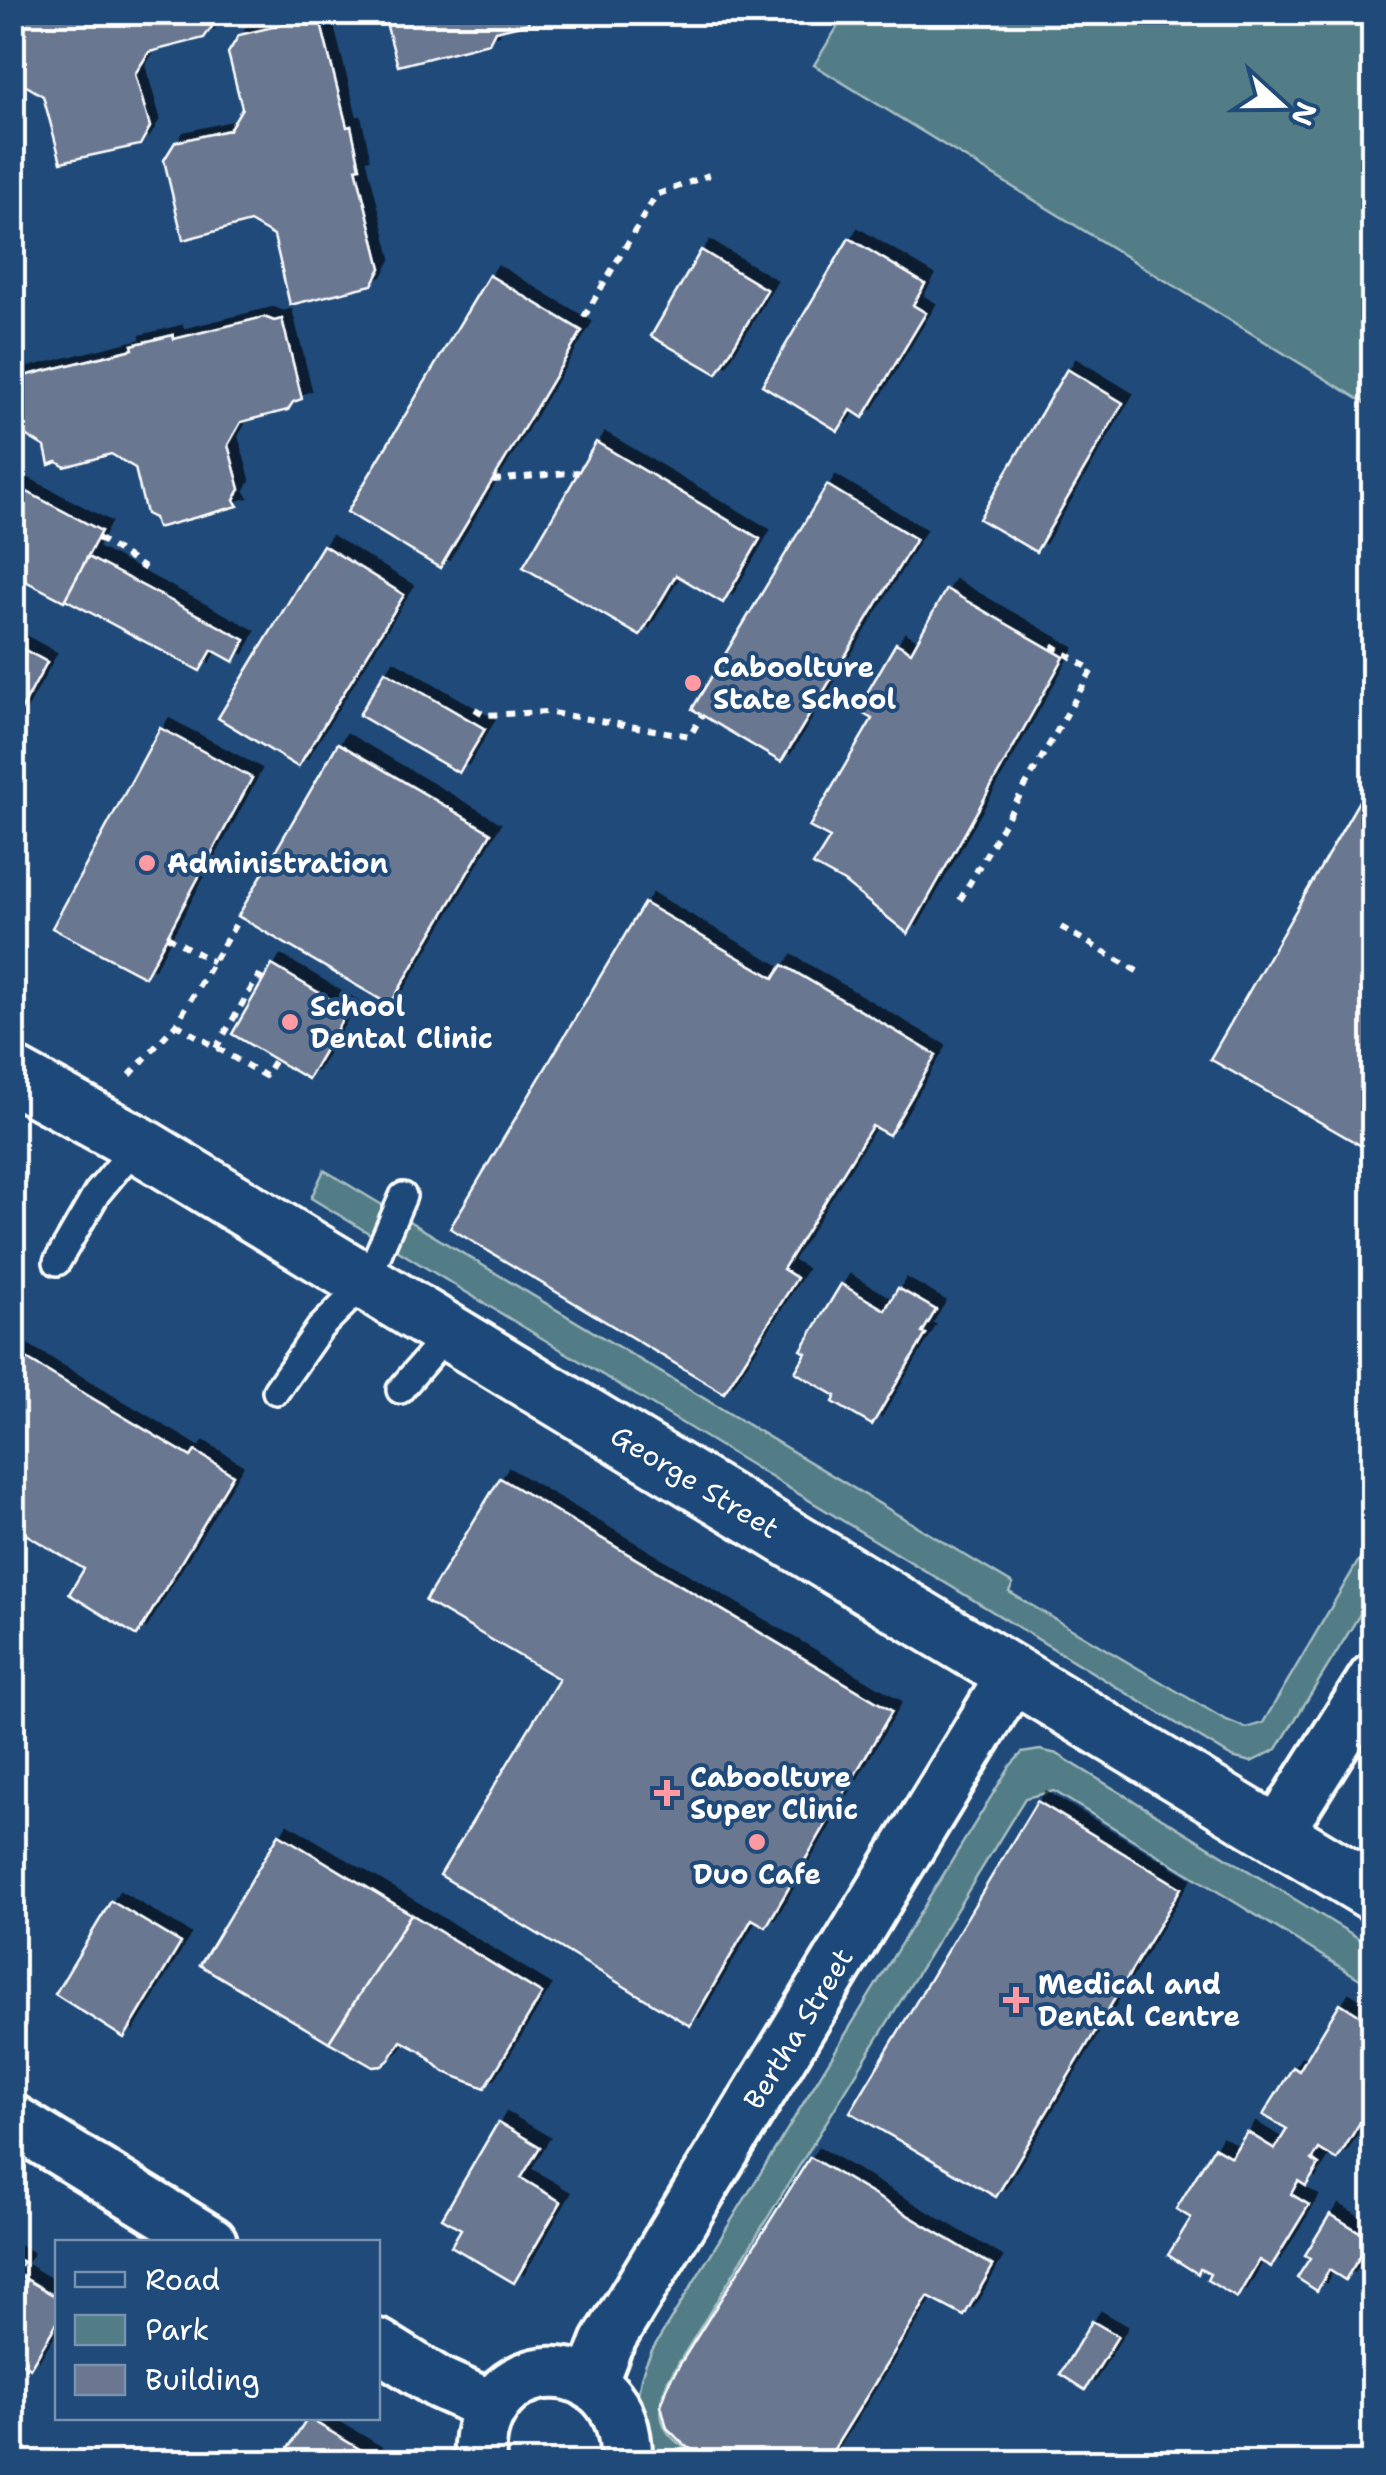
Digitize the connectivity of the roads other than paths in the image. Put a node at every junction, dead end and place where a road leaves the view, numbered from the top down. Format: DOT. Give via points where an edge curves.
graph roads {
  1 [pos="12,1074"];
  2 [pos="138,1144"];
  3 [pos="404,1196"];
  4 [pos="57,1262"];
  5 [pos="366,1282"];
  6 [pos="449,1333"];
  7 [pos="400,1390"];
  8 [pos="276,1391"];
  9 [pos="1012,1674"];
  10 [pos="1374,1679"];
  11 [pos="1277,1834"];
  12 [pos="1374,1893"];
  13 [pos="12,2120"];
  14 [pos="208,2240"];
  15 [pos="380,2346"];
  16 [pos="591,2384"];
  17 [pos="490,2406"];
  18 [pos="480,2462"];
  19 [pos="626,2462"];
  1 -- 2 [label="street, George Street"];
  2 -- 4 [label="lane" via="96,1193"];
  2 -- 5 [label="street, George Street"];
  3 -- 5 [label="lane"];
  5 -- 6 [label="street, George Street"];
  5 -- 8 [label="lane" via="320,1328"];
  6 -- 7 [label="lane"];
  6 -- 9 [label="street, George Street"];
  9 -- 11 [label="street, George Street"];
  9 -- 16 [label="street, Bertha Street" via="607,2343"];
  10 -- 11 [label="street"];
  11 -- 12 [label="street, George Street"];
  13 -- 14 [label="street"];
  15 -- 17 [label="street"];
  16 -- 17 [label="street" via="548,2373 516,2384"];
  16 -- 19 [label="street" via="621,2417"];
  17 -- 18 [label="street" via="478,2444"];
}
